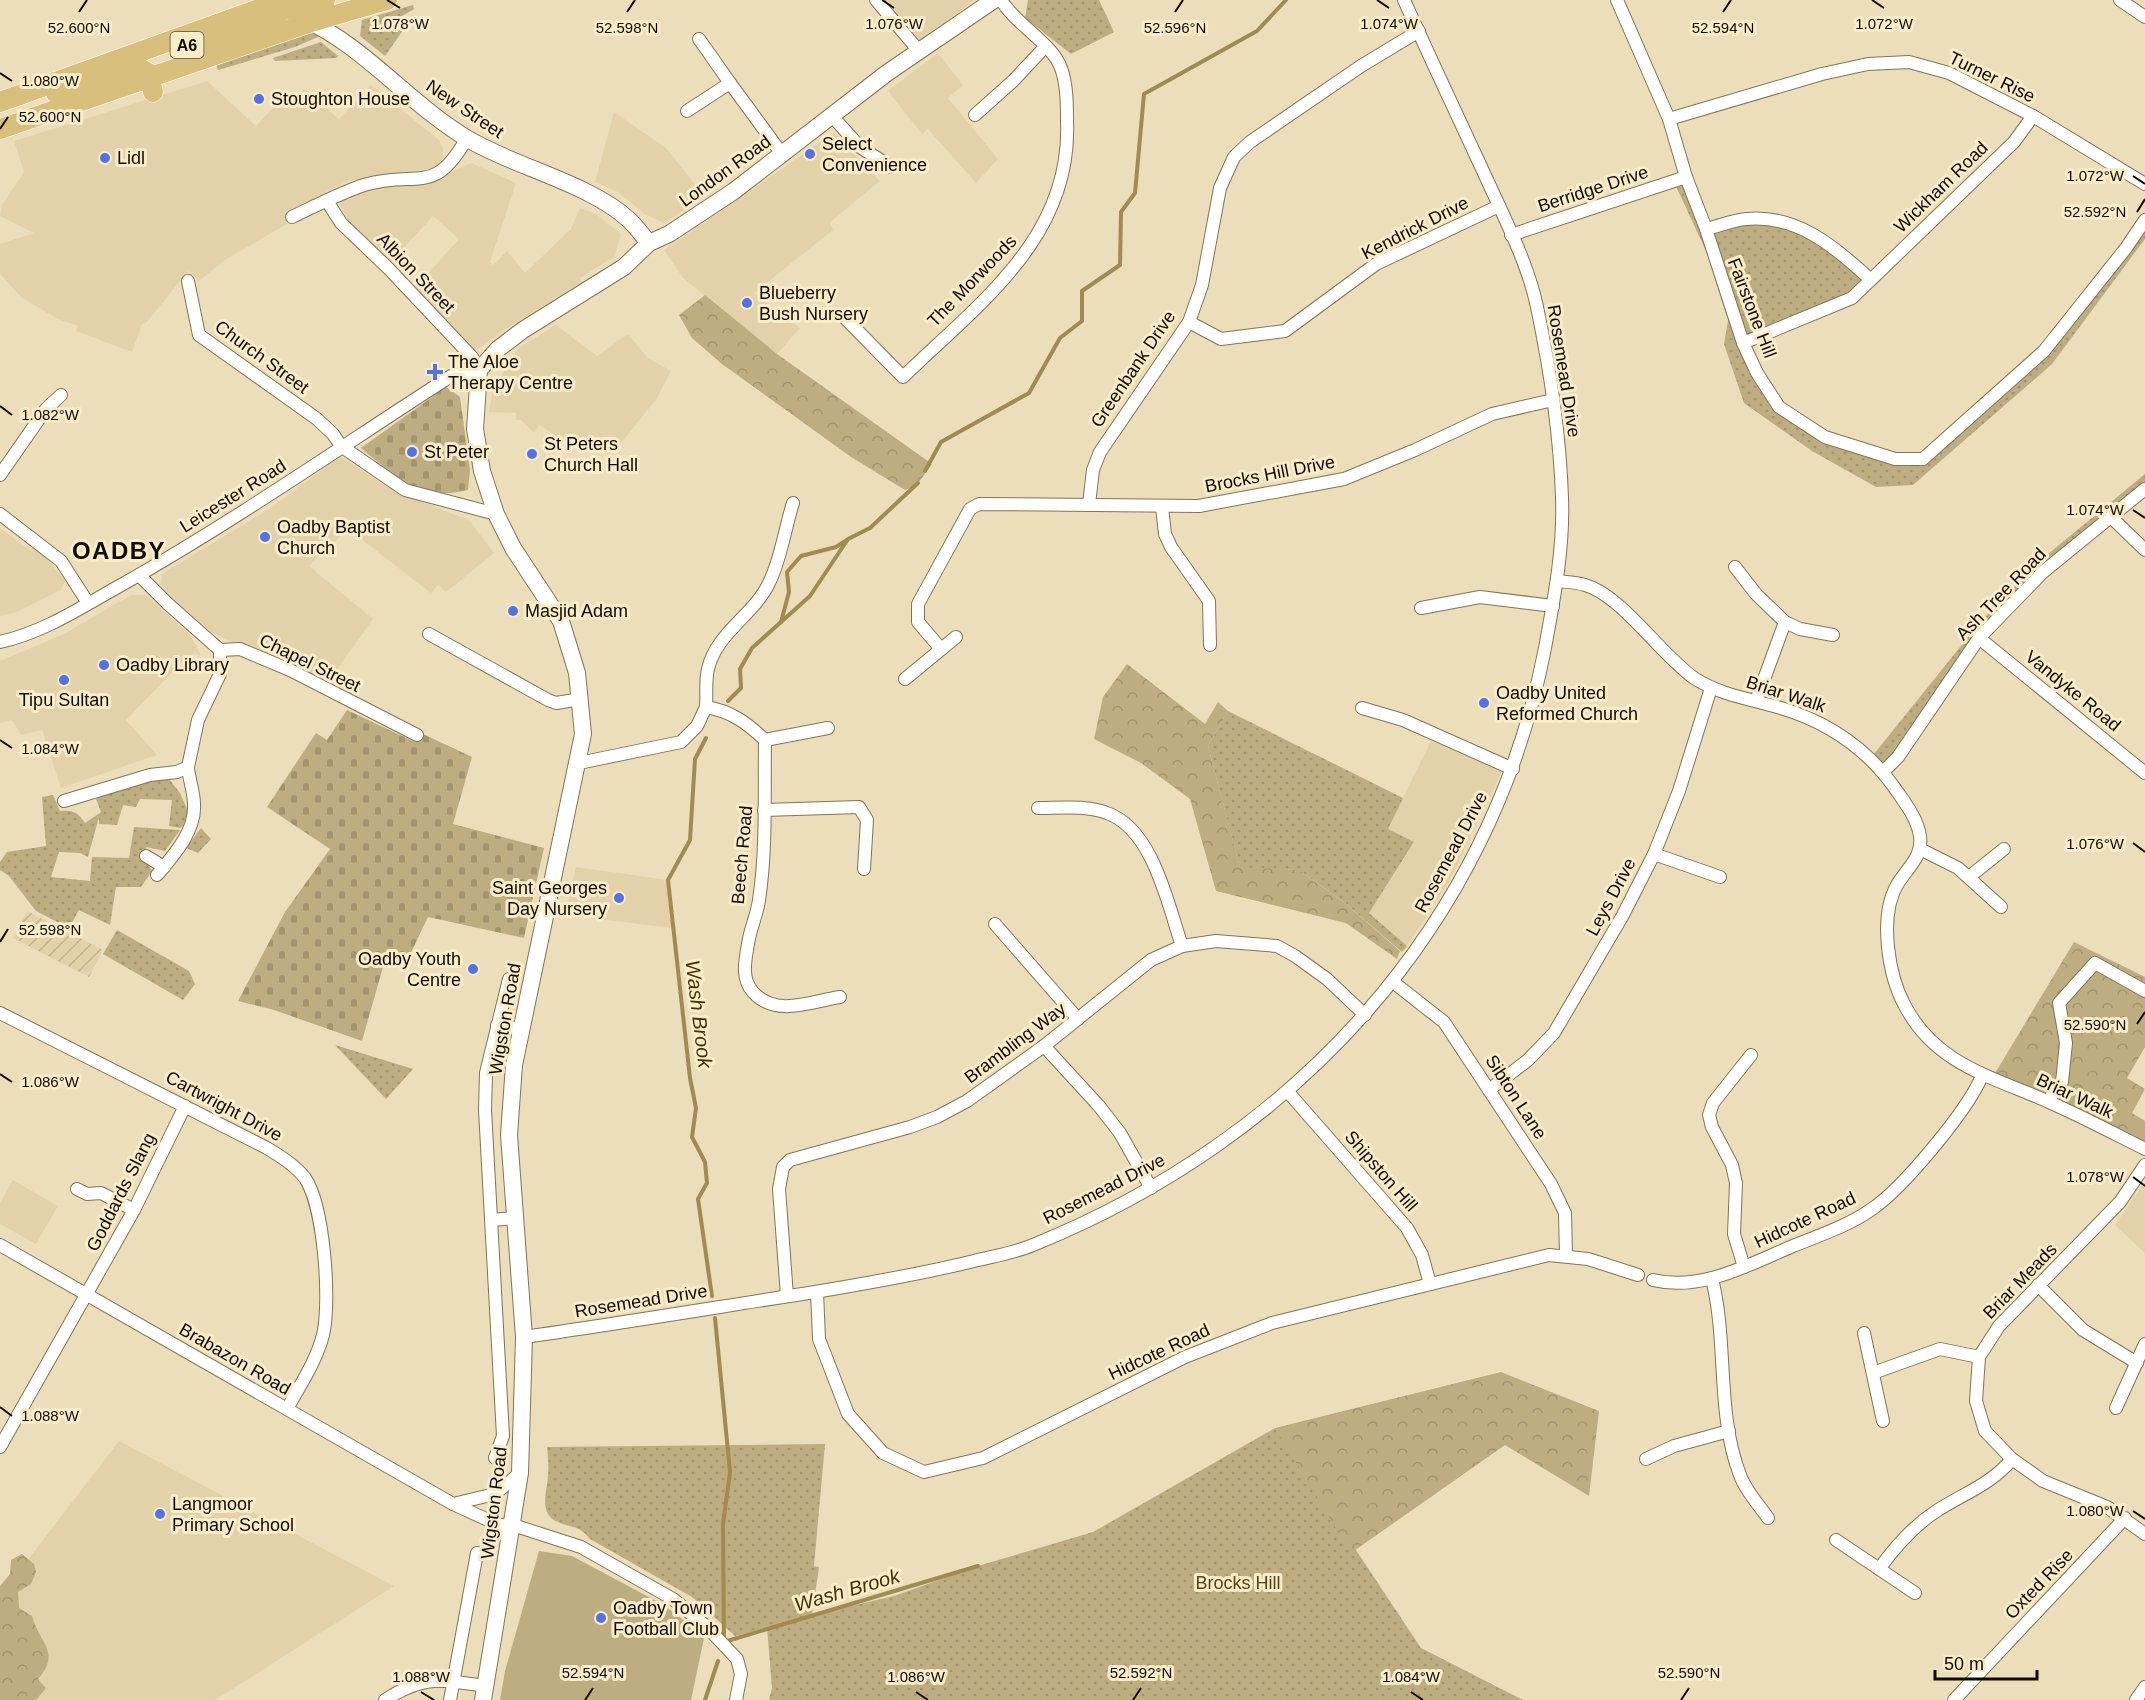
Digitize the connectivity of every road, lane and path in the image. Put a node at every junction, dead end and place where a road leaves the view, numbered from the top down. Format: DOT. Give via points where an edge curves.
graph roads {
  1 [pos="325,0"];
  2 [pos="387,0"];
  3 [pos="876,0"];
  4 [pos="994,0"];
  5 [pos="1001,0"];
  6 [pos="1404,0"];
  7 [pos="1617,0"];
  8 [pos="2120,0"];
  9 [pos="285,9"];
  10 [pos="2145,17"];
  11 [pos="1419,31"];
  12 [pos="699,39"];
  13 [pos="1045,46"];
  14 [pos="919,51"];
  15 [pos="78,73"];
  16 [pos="730,82"];
  17 [pos="151,85"];
  18 [pos="0,102"];
  19 [pos="687,111"];
  20 [pos="975,115"];
  21 [pos="832,116"];
  22 [pos="2033,116"];
  23 [pos="1669,119"];
  24 [pos="0,129"];
  25 [pos="467,138"];
  26 [pos="782,154"];
  27 [pos="891,166"];
  28 [pos="1686,177"];
  29 [pos="2145,184"];
  30 [pos="327,201"];
  31 [pos="1499,206"];
  32 [pos="292,217"];
  33 [pos="2145,220"];
  34 [pos="1706,229"];
  35 [pos="1511,235"];
  36 [pos="649,243"];
  37 [pos="1870,279"];
  38 [pos="188,281"];
  39 [pos="845,318"];
  40 [pos="1189,322"];
  41 [pos="1743,343"];
  42 [pos="479,370"];
  43 [pos="61,395"];
  44 [pos="1553,400"];
  45 [pos="341,446"];
  46 [pos="2,466"];
  47 [pos="2145,489"];
  48 [pos="793,503"];
  49 [pos="1089,504"];
  50 [pos="1162,507"];
  51 [pos="0,514"];
  52 [pos="496,514"];
  53 [pos="2111,517"];
  54 [pos="2145,550"];
  55 [pos="1735,567"];
  56 [pos="139,575"];
  57 [pos="1557,581"];
  58 [pos="88,603"];
  59 [pos="1553,606"];
  60 [pos="1421,608"];
  61 [pos="1785,622"];
  62 [pos="429,634"];
  63 [pos="1833,635"];
  64 [pos="956,637"];
  65 [pos="1979,638"];
  66 [pos="0,642"];
  67 [pos="1209,645"];
  68 [pos="941,649"];
  69 [pos="220,650"];
  70 [pos="905,679"];
  71 [pos="1711,688"];
  72 [pos="581,699"];
  73 [pos="1756,701"];
  74 [pos="706,707"];
  75 [pos="1362,708"];
  76 [pos="828,728"];
  77 [pos="417,735"];
  78 [pos="765,740"];
  79 [pos="579,763"];
  80 [pos="188,767"];
  81 [pos="1513,769"];
  82 [pos="1883,772"];
  83 [pos="2145,773"];
  84 [pos="64,801"];
  85 [pos="1038,808"];
  86 [pos="764,810"];
  87 [pos="1920,849"];
  88 [pos="2004,849"];
  89 [pos="1654,854"];
  90 [pos="146,856"];
  91 [pos="864,869"];
  92 [pos="1720,877"];
  93 [pos="1969,877"];
  94 [pos="2001,907"];
  95 [pos="995,924"];
  96 [pos="1182,946"];
  97 [pos="509,979"];
  98 [pos="1393,982"];
  99 [pos="2145,991"];
  100 [pos="840,997"];
  101 [pos="1365,1016"];
  102 [pos="2,1017"];
  103 [pos="1078,1019"];
  104 [pos="497,1025"];
  105 [pos="520,1029"];
  106 [pos="1044,1046"];
  107 [pos="1751,1055"];
  108 [pos="1982,1076"];
  109 [pos="1489,1090"];
  110 [pos="1288,1092"];
  111 [pos="2048,1101"];
  112 [pos="185,1106"];
  113 [pos="2145,1149"];
  114 [pos="2145,1165"];
  115 [pos="1151,1188"];
  116 [pos="77,1189"];
  117 [pos="134,1210"];
  118 [pos="514,1218"];
  119 [pos="492,1221"];
  120 [pos="0,1245"];
  121 [pos="1566,1256"];
  122 [pos="1744,1267"];
  123 [pos="1638,1275"];
  124 [pos="1712,1279"];
  125 [pos="1653,1280"];
  126 [pos="1430,1284"];
  127 [pos="2038,1286"];
  128 [pos="817,1292"];
  129 [pos="88,1295"];
  130 [pos="787,1296"];
  131 [pos="1864,1333"];
  132 [pos="525,1337"];
  133 [pos="2145,1344"];
  134 [pos="1979,1357"];
  135 [pos="2137,1363"];
  136 [pos="1873,1373"];
  137 [pos="2116,1408"];
  138 [pos="286,1409"];
  139 [pos="1883,1421"];
  140 [pos="1729,1431"];
  141 [pos="0,1447"];
  142 [pos="495,1458"];
  143 [pos="2012,1459"];
  144 [pos="1646,1460"];
  145 [pos="519,1473"];
  146 [pos="453,1504"];
  147 [pos="1768,1518"];
  148 [pos="2125,1518"];
  149 [pos="513,1525"];
  150 [pos="2145,1534"];
  151 [pos="1836,1540"];
  152 [pos="477,1553"];
  153 [pos="1880,1569"];
  154 [pos="1916,1593"];
  155 [pos="452,1682"];
  156 [pos="2145,1687"];
  157 [pos="484,1693"];
  158 [pos="1950,1699"];
  159 [pos="385,1700"];
  160 [pos="450,1700"];
  161 [pos="736,1700"];
  162 [pos="2136,1700"];
  1 -- 9 [label="highway, A6"];
  2 -- 9 [label="highway, A6"];
  3 -- 14 [label="street"];
  4 -- 14 [label="main road, London Road"];
  5 -- 13 [label="street, The Morwoods" via="1015,19"];
  6 -- 11 [label="street, Rosemead Drive"];
  7 -- 23 [label="street, Fairstone Hill"];
  8 -- 10 [label="street"];
  9 -- 15 [label="highway, A6"];
  9 -- 15 [label="highway, A6" via="218,35 95,73"];
  9 -- 17 [label="highway, A6"];
  9 -- 25 [label="main road, New Street" via="330,31"];
  11 -- 31 [label="street, Rosemead Drive"];
  11 -- 40 [label="street, Greenbank Drive" via="1361,66 1234,157 1214,206 1202,285"];
  12 -- 16 [label="street"];
  13 -- 20 [label="street"];
  13 -- 39 [label="street, The Morwoods" via="1061,68 1068,135 1058,195 1028,252 903,377"];
  14 -- 21 [label="main road, London Road"];
  15 -- 18 [label="highway, A6"];
  16 -- 19 [label="street"];
  16 -- 26 [label="street"];
  17 -- 18 [label="highway" via="148,73 141,70 41,96"];
  17 -- 24 [label="highway, A6"];
  21 -- 26 [label="main road, London Road"];
  21 -- 27 [label="street" via="860,147"];
  22 -- 23 [label="street, Turner Rise" via="1949,73 1909,62 1868,64 1822,74"];
  22 -- 29 [label="street, Turner Rise"];
  22 -- 37 [label="street, Wickham Road" via="2014,142"];
  23 -- 28 [label="street, Fairstone Hill"];
  25 -- 30 [label="street" via="451,165 437,174 365,185"];
  25 -- 36 [label="main road, New Street" via="596,198 628,218"];
  26 -- 36 [label="main road, London Road" via="701,214"];
  28 -- 34 [label="street, Fairstone Hill"];
  28 -- 35 [label="street, Berridge Drive"];
  30 -- 32 [label="street"];
  30 -- 42 [label="street, Albion Street" via="341,223 472,357"];
  31 -- 35 [label="street, Rosemead Drive"];
  31 -- 40 [label="street, Kendrick Drive" via="1376,264 1285,331 1221,339"];
  33 -- 41 [label="street, Fairstone Hill" via="2044,351 1923,459 1895,459 1825,437 1779,407"];
  34 -- 37 [label="street" via="1746,219 1779,220 1810,231 1831,244"];
  34 -- 41 [label="street, Fairstone Hill"];
  35 -- 44 [label="street, Rosemead Drive" via="1536,301"];
  36 -- 42 [label="main road, London Road" via="624,267 498,348"];
  37 -- 41 [label="street, Wickham Road" via="1852,298"];
  38 -- 45 [label="street, Church Street" via="199,335 317,418"];
  40 -- 49 [label="street, Greenbank Drive" via="1100,452 1093,470"];
  42 -- 45 [label="street, Leicester Road" via="451,376"];
  42 -- 52 [label="main road, Wigston Road" via="475,429 482,471"];
  43 -- 46 [label="street"];
  44 -- 50 [label="street, Brocks Hill Drive" via="1492,414 1344,479 1199,506"];
  44 -- 57 [label="street, Rosemead Drive" via="1562,499"];
  45 -- 52 [label="street, Church Street" via="405,490"];
  45 -- 56 [label="street, Leicester Road"];
  47 -- 53 [label="street, Ash Tree Road"];
  48 -- 74 [label="street" via="770,582 712,657"];
  49 -- 50 [label="street, Brocks Hill Drive"];
  49 -- 68 [label="street, Brocks Hill Drive" via="979,504 970,509 918,604 918,622"];
  50 -- 67 [label="street" via="1165,534 1209,602"];
  51 -- 58 [label="street" via="61,561"];
  52 -- 72 [label="main road, Wigston Road" via="521,562 561,621"];
  53 -- 54 [label="street"];
  53 -- 65 [label="street, Ash Tree Road" via="2043,572"];
  55 -- 61 [label="street"];
  56 -- 58 [label="street, Leicester Road"];
  56 -- 69 [label="street"];
  57 -- 59 [label="street, Rosemead Drive"];
  57 -- 71 [label="street, Briar Walk" via="1586,585 1606,596 1668,656"];
  58 -- 66 [label="street, Leicester Road" via="33,633"];
  59 -- 60 [label="street" via="1480,597"];
  59 -- 81 [label="street, Rosemead Drive" via="1540,672"];
  61 -- 63 [label="street"];
  61 -- 73 [label="street"];
  62 -- 72 [label="street" via="548,700 556,703"];
  64 -- 68 [label="street"];
  65 -- 82 [label="street, Ash Tree Road" via="1898,757"];
  65 -- 83 [label="street, Vandyke Road"];
  68 -- 70 [label="street"];
  69 -- 77 [label="street, Chapel Street" via="240,649 290,670"];
  69 -- 80 [label="street" via="220,674 198,720"];
  71 -- 73 [label="street, Briar Walk"];
  71 -- 89 [label="street, Leys Drive" via="1679,791"];
  72 -- 79 [label="main road, Wigston Road" via="583,734"];
  73 -- 82 [label="street, Briar Walk" via="1828,727"];
  74 -- 78 [label="street" via="733,714"];
  74 -- 79 [label="street" via="697,726 681,742"];
  75 -- 81 [label="street" via="1403,720"];
  76 -- 78 [label="street"];
  78 -- 86 [label="street, Beech Road"];
  79 -- 105 [label="main road, Wigston Road"];
  80 -- 84 [label="street"];
  80 -- 90 [label="street" via="195,806 188,831 160,871"];
  81 -- 98 [label="street, Rosemead Drive" via="1487,832 1449,902"];
  82 -- 87 [label="street, Briar Walk" via="1916,823"];
  85 -- 96 [label="street" via="1093,809 1110,813 1124,823 1152,859"];
  86 -- 91 [label="street" via="859,807 867,820"];
  86 -- 100 [label="street, Beech Road" via="759,901 744,967 746,982 753,993 777,1005 790,1007"];
  87 -- 93 [label="street"];
  87 -- 108 [label="street, Briar Walk" via="1890,900 1887,933 1895,976 1904,1006 1923,1032 1946,1053"];
  88 -- 93 [label="street"];
  89 -- 92 [label="street"];
  89 -- 109 [label="street, Leys Drive" via="1566,1017 1543,1047"];
  93 -- 94 [label="street"];
  95 -- 103 [label="street"];
  96 -- 101 [label="street, Brambling Way" via="1216,941 1277,946 1311,966"];
  96 -- 103 [label="street, Brambling Way" via="1151,960"];
  97 -- 104 [label="street, Wigston Road"];
  98 -- 101 [label="street, Rosemead Drive"];
  98 -- 109 [label="street, Sibton Lane" via="1444,1022"];
  99 -- 111 [label="street" via="2095,963 2059,1003 2066,1043 2062,1082"];
  101 -- 110 [label="street, Rosemead Drive"];
  102 -- 112 [label="street, Cartwright Drive"];
  103 -- 106 [label="street, Brambling Way"];
  104 -- 105 [label="street"];
  104 -- 119 [label="street, Wigston Road" via="486,1073 485,1110"];
  105 -- 118 [label="main road, Wigston Road" via="509,1135"];
  106 -- 115 [label="street" via="1120,1133"];
  106 -- 130 [label="street, Brambling Way" via="1000,1079 937,1117 800,1155 783,1167 779,1189"];
  107 -- 122 [label="street" via="1713,1103 1709,1115 1732,1165 1736,1183 1734,1234"];
  108 -- 111 [label="street, Briar Walk"];
  108 -- 122 [label="street, Hidcote Road" via="1943,1135 1873,1209"];
  109 -- 121 [label="street, Sibton Lane" via="1560,1198 1567,1229"];
  110 -- 115 [label="street, Rosemead Drive" via="1240,1131"];
  110 -- 126 [label="street, Shipston Hill" via="1407,1228 1422,1255"];
  111 -- 113 [label="street, Briar Walk"];
  112 -- 117 [label="street, Goddards Slang"];
  112 -- 138 [label="street, Cartwright Drive" via="284,1159 303,1176 315,1196 320,1215 326,1320 316,1355"];
  114 -- 127 [label="street, Briar Meads" via="2121,1202"];
  115 -- 128 [label="street, Rosemead Drive" via="1028,1247 910,1276"];
  116 -- 117 [label="street" via="87,1194 101,1193"];
  117 -- 129 [label="street, Goddards Slang"];
  118 -- 119 [label="street"];
  118 -- 132 [label="main road, Wigston Road"];
  119 -- 142 [label="street, Wigston Road" via="503,1436"];
  120 -- 129 [label="street, Brabazon Road"];
  121 -- 123 [label="street, Hidcote Road" via="1612,1265"];
  121 -- 126 [label="street, Hidcote Road" via="1533,1257"];
  122 -- 124 [label="street, Hidcote Road"];
  124 -- 125 [label="street, Hidcote Road" via="1666,1283"];
  124 -- 140 [label="street" via="1718,1303"];
  126 -- 128 [label="street, Hidcote Road" via="1272,1323 1185,1357 983,1458 924,1472 883,1453 848,1414 819,1339"];
  127 -- 134 [label="street, Briar Meads" via="1999,1326"];
  127 -- 135 [label="street" via="2083,1330"];
  128 -- 130 [label="street, Rosemead Drive"];
  129 -- 138 [label="street, Brabazon Road"];
  129 -- 141 [label="street, Goddards Slang"];
  130 -- 132 [label="street, Rosemead Drive"];
  131 -- 136 [label="street"];
  132 -- 145 [label="main road, Wigston Road"];
  133 -- 135 [label="street"];
  134 -- 136 [label="street" via="1940,1349"];
  134 -- 143 [label="street, Briar Meads" via="1976,1401 1985,1431"];
  135 -- 137 [label="street"];
  136 -- 139 [label="street"];
  138 -- 146 [label="street, Brabazon Road"];
  140 -- 144 [label="street" via="1674,1446"];
  140 -- 147 [label="street" via="1740,1477"];
  143 -- 148 [label="street, Briar Meads" via="2043,1481 2090,1498"];
  143 -- 153 [label="street" via="1994,1478 1918,1524"];
  145 -- 146 [label="street" via="495,1494"];
  145 -- 149 [label="main road, Wigston Road"];
  146 -- 149 [label="street, Brabazon Road" via="499,1525"];
  148 -- 150 [label="street, Briar Meads"];
  148 -- 158 [label="street, Oxted Rise"];
  149 -- 157 [label="main road, Wigston Road"];
  149 -- 161 [label="street, Brabazon Road" via="600,1556 673,1599 737,1659 741,1674"];
  151 -- 153 [label="street"];
  152 -- 155 [label="street, Wigston Road"];
  153 -- 154 [label="street"];
  155 -- 157 [label="street"];
  155 -- 159 [label="street" via="411,1684"];
  155 -- 160 [label="street, Wigston Road"];
  156 -- 162 [label="street"];
}
